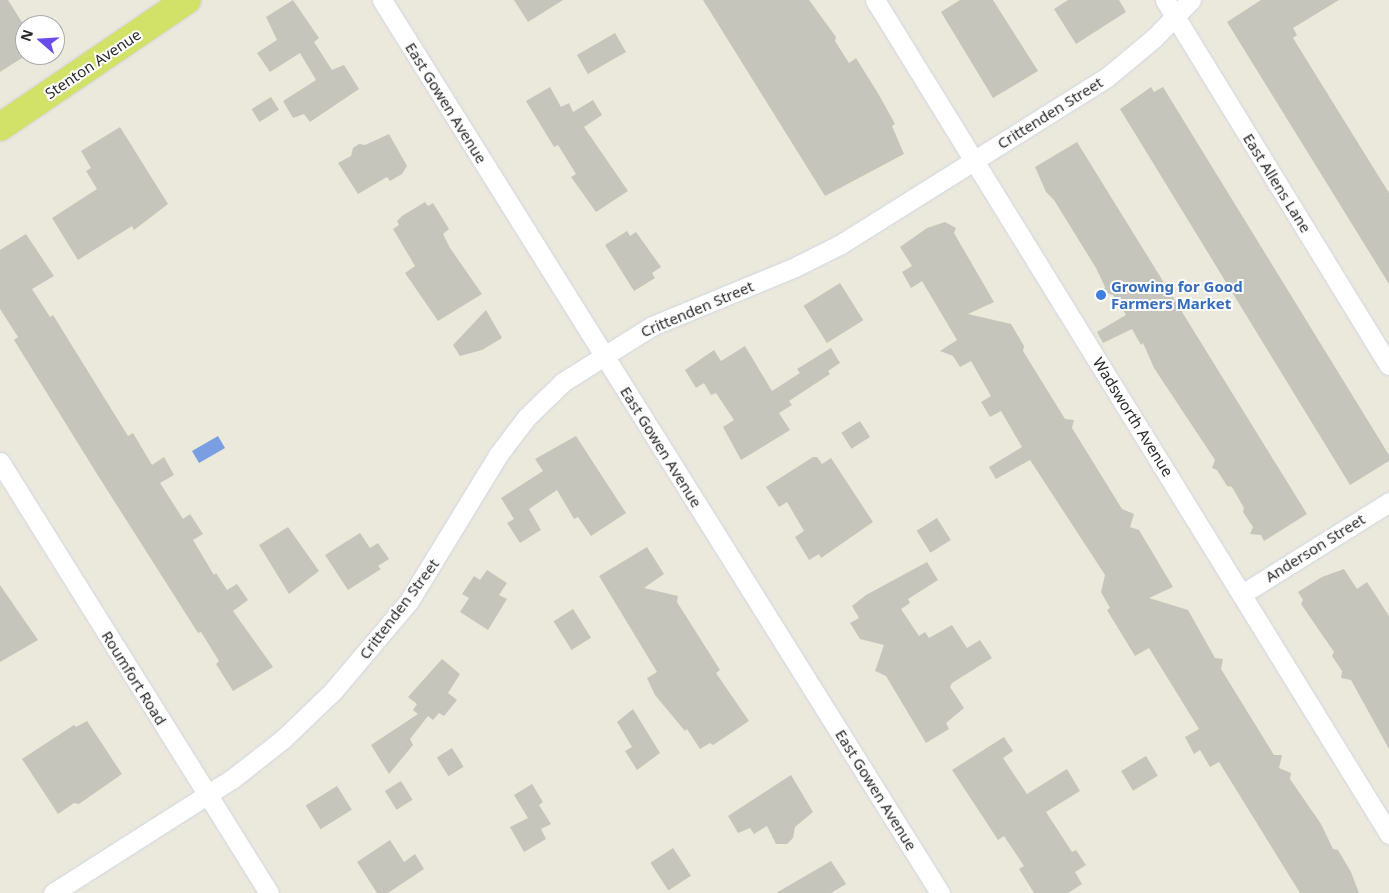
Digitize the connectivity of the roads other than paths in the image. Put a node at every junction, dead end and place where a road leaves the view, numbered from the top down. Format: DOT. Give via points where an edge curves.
graph roads {
  1 [pos="187,0"];
  2 [pos="382,0"];
  3 [pos="876,0"];
  4 [pos="1165,0"];
  5 [pos="1191,0"];
  6 [pos="1175,17"];
  7 [pos="0,127"];
  8 [pos="974,160"];
  9 [pos="603,354"];
  10 [pos="1389,365"];
  11 [pos="0,462"];
  12 [pos="1389,502"];
  13 [pos="1242,594"];
  14 [pos="208,796"];
  15 [pos="1389,834"];
  16 [pos="53,893"];
  17 [pos="269,893"];
  18 [pos="940,893"];
  1 -- 7 [label="main road, Stenton Avenue"];
  2 -- 9 [label="street, East Gowen Avenue"];
  3 -- 8 [label="street, Wadsworth Avenue"];
  4 -- 6 [label="street, East Allens Lane"];
  5 -- 6 [label="street, Crittenden Street"];
  6 -- 8 [label="street, Crittenden Street" via="1106,78"];
  6 -- 10 [label="street, East Allens Lane"];
  8 -- 9 [label="street, Crittenden Street" via="818,256 674,315"];
  8 -- 13 [label="street, Wadsworth Avenue"];
  9 -- 14 [label="street, Crittenden Street" via="550,393 512,436 484,474 414,594 354,669 282,739"];
  9 -- 18 [label="street, East Gowen Avenue"];
  11 -- 14 [label="street, Roumfort Road"];
  12 -- 13 [label="street, Anderson Street"];
  13 -- 15 [label="street, Wadsworth Avenue"];
  14 -- 16 [label="street, Crittenden Street"];
  14 -- 17 [label="street, Roumfort Road"];
}
